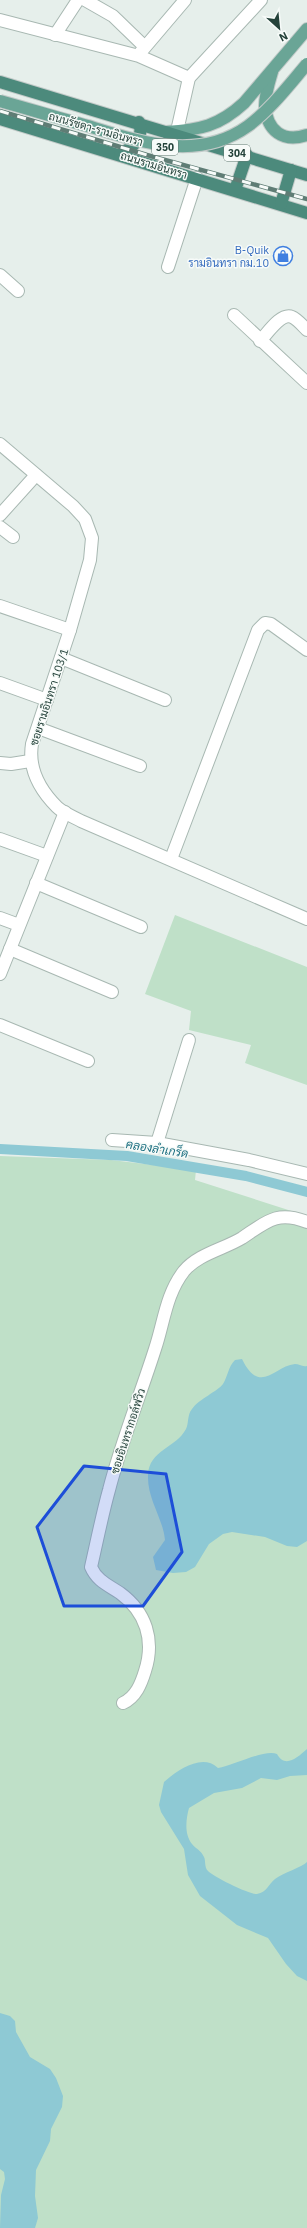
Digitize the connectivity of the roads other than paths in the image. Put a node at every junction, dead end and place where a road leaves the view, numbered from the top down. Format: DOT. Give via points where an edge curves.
graph roads {
  1 [pos="78,0"];
  2 [pos="85,0"];
  3 [pos="185,0"];
  4 [pos="261,0"];
  5 [pos="0,20"];
  6 [pos="307,29"];
  7 [pos="55,35"];
  8 [pos="142,51"];
  9 [pos="307,64"];
  10 [pos="272,72"];
  11 [pos="189,78"];
  12 [pos="0,82"];
  13 [pos="0,101"];
  14 [pos="0,119"];
  15 [pos="139,122"];
  16 [pos="172,132"];
  17 [pos="307,135"];
  18 [pos="120,155"];
  19 [pos="247,155"];
  20 [pos="291,170"];
  21 [pos="307,175"];
  22 [pos="197,178"];
  23 [pos="235,190"];
  24 [pos="282,204"];
  25 [pos="307,212"];
  26 [pos="168,267"];
  27 [pos="0,275"];
  28 [pos="18,291"];
  29 [pos="234,315"];
  30 [pos="307,330"];
  31 [pos="260,341"];
  32 [pos="307,383"];
  33 [pos="0,444"];
  34 [pos="36,475"];
  35 [pos="0,515"];
  36 [pos="0,527"];
  37 [pos="13,537"];
  38 [pos="0,606"];
  39 [pos="70,630"];
  40 [pos="307,650"];
  41 [pos="61,658"];
  42 [pos="0,683"];
  43 [pos="47,700"];
  44 [pos="165,700"];
  45 [pos="38,728"];
  46 [pos="30,761"];
  47 [pos="0,763"];
  48 [pos="140,766"];
  49 [pos="64,812"];
  50 [pos="0,839"];
  51 [pos="47,856"];
  52 [pos="171,859"];
  53 [pos="36,883"];
  54 [pos="0,918"];
  55 [pos="307,919"];
  56 [pos="19,925"];
  57 [pos="141,927"];
  58 [pos="10,949"];
  59 [pos="0,974"];
  60 [pos="112,992"];
  61 [pos="0,1025"];
  62 [pos="189,1040"];
  63 [pos="88,1061"];
  64 [pos="112,1140"];
  65 [pos="157,1144"];
  66 [pos="307,1174"];
  67 [pos="307,1222"];
  68 [pos="123,1703"];
  1 -- 7 [label="street"];
  2 -- 8 [label="street" via="113,16"];
  3 -- 8 [label="street"];
  4 -- 11 [label="street"];
  5 -- 7 [label="street"];
  6 -- 10 [label="main road, 350"];
  7 -- 8 [label="street"];
  8 -- 11 [label="street"];
  9 -- 13 [label="main road, ถนนรัชดา-รามอินทรา / 350, bridge" via="276,99 247,126 214,142 197,146 148,144"];
  10 -- 16 [label="main road, 350" via="244,103 222,120 211,126"];
  10 -- 17 [label="main road" via="265,105 268,124 279,135 294,138"];
  11 -- 16 [label="street"];
  12 -- 15 [label="highway, 304"];
  14 -- 18 [label="highway, ถนนรามอินทรา"];
  15 -- 16 [label="highway, 304"];
  15 -- 18 [label="highway" via="139,139"];
  16 -- 19 [label="highway, 304"];
  18 -- 22 [label="highway, ถนนรามอินทรา"];
  19 -- 20 [label="highway, 304"];
  19 -- 23 [label="highway"];
  20 -- 21 [label="highway, 304"];
  20 -- 24 [label="highway"];
  22 -- 23 [label="highway, ถนนรามอินทรา"];
  22 -- 26 [label="street"];
  23 -- 24 [label="highway, ถนนรามอินทรา"];
  24 -- 25 [label="highway, ถนนรามอินทรา"];
  27 -- 28 [label="street"];
  29 -- 31 [label="street"];
  30 -- 31 [label="street" via="292,317 286,316 281,318"];
  31 -- 32 [label="street"];
  33 -- 34 [label="street, ซอยรามอินทรา 103/1"];
  34 -- 35 [label="street"];
  34 -- 39 [label="street, ซอยรามอินทรา 103/1" via="77,510 92,538 90,560"];
  36 -- 37 [label="street"];
  38 -- 39 [label="street"];
  39 -- 41 [label="street, ซอยรามอินทรา 103/1"];
  40 -- 52 [label="street" via="271,624 265,623 258,630"];
  41 -- 43 [label="street, ซอยรามอินทรา 103/1"];
  41 -- 44 [label="street"];
  42 -- 43 [label="street"];
  43 -- 45 [label="street, ซอยรามอินทรา 103/1"];
  45 -- 46 [label="street, ซอยรามอินทรา 103/1"];
  45 -- 48 [label="street"];
  46 -- 47 [label="street"];
  46 -- 49 [label="street, ซอยรามอินทรา 103/1" via="37,780 58,808"];
  49 -- 51 [label="street"];
  49 -- 52 [label="street, ซอยรามอินทรา 103/1"];
  50 -- 51 [label="street"];
  51 -- 53 [label="street"];
  52 -- 55 [label="street, ซอยรามอินทรา 103/1"];
  53 -- 56 [label="street"];
  53 -- 57 [label="street"];
  54 -- 56 [label="street"];
  56 -- 58 [label="street"];
  58 -- 59 [label="street"];
  58 -- 60 [label="street"];
  61 -- 63 [label="street"];
  62 -- 65 [label="street"];
  64 -- 65 [label="street"];
  65 -- 66 [label="street" via="249,1160"];
  67 -- 68 [label="street, ซอยอินทรากอล์ฟวิว" via="294,1217 280,1216 267,1221 240,1239 198,1260 186,1269 174,1286 109,1489 91,1567 96,1577 134,1605 143,1616 148,1632 148,1664 143,1680 132,1699"];
}
